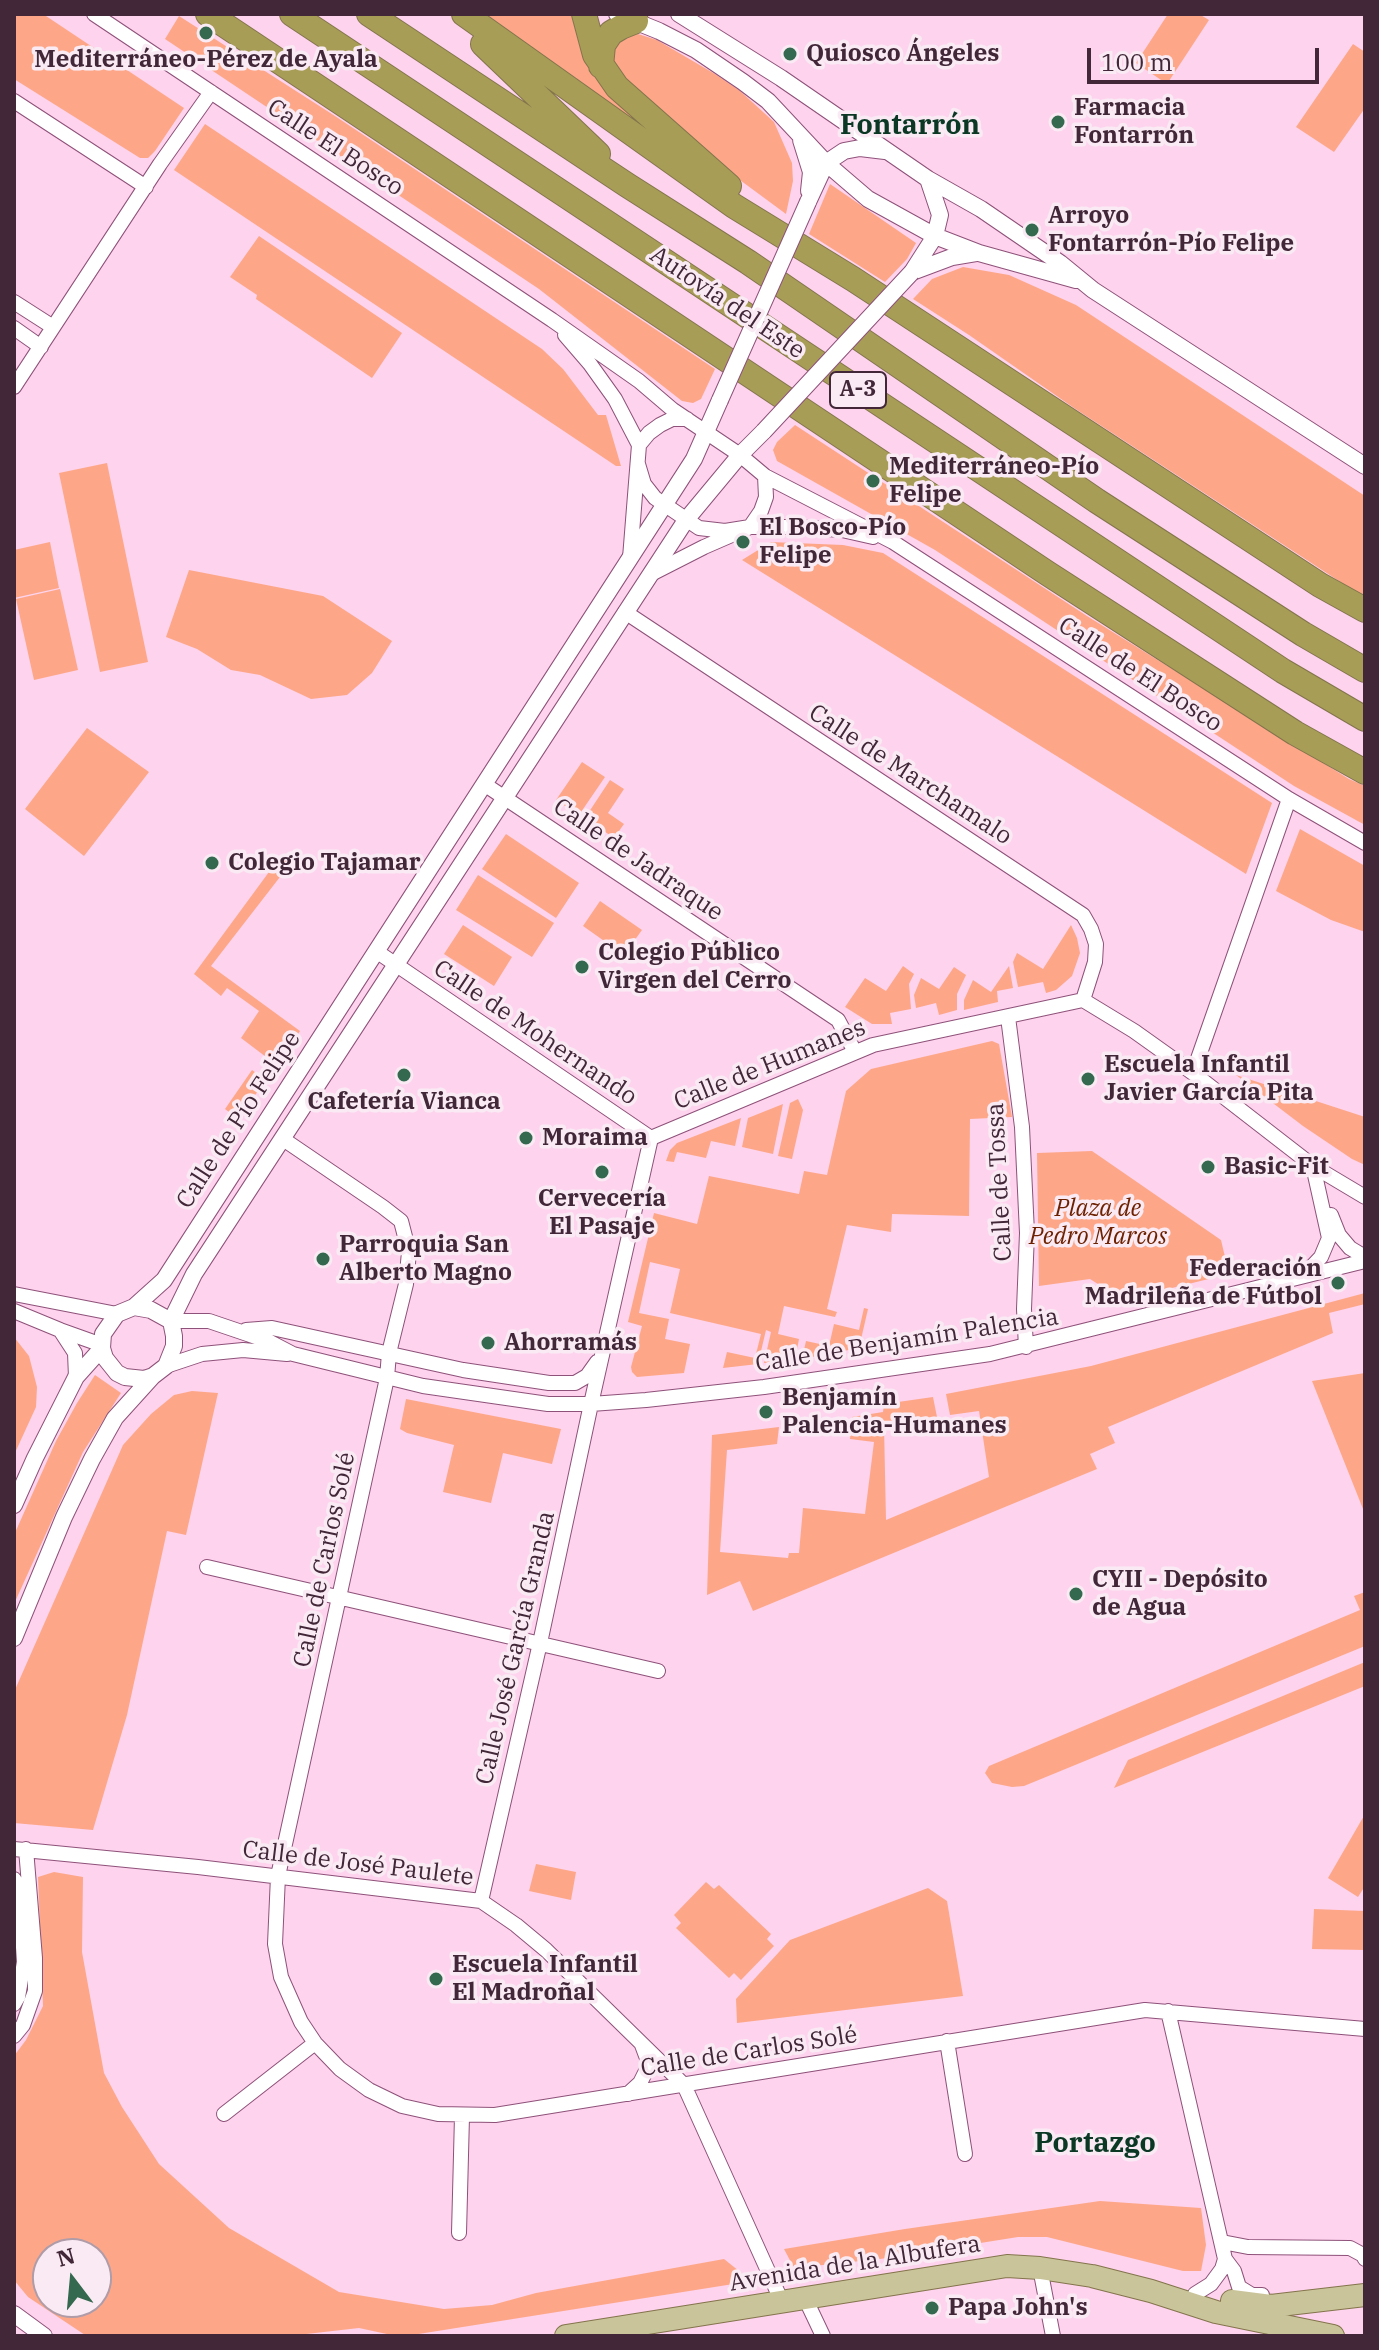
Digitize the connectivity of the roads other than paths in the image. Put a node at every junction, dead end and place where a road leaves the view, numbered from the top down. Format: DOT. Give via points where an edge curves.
graph roads {
  1 [pos="94,14"];
  2 [pos="208,14"];
  3 [pos="292,14"];
  4 [pos="369,14"];
  5 [pos="448,14"];
  6 [pos="464,14"];
  7 [pos="584,14"];
  8 [pos="679,14"];
  9 [pos="626,18"];
  10 [pos="601,66"];
  11 [pos="211,92"];
  12 [pos="18,104"];
  13 [pos="14,120"];
  14 [pos="797,131"];
  15 [pos="887,151"];
  16 [pos="826,163"];
  17 [pos="928,179"];
  18 [pos="627,185"];
  19 [pos="146,187"];
  20 [pos="808,202"];
  21 [pos="935,236"];
  22 [pos="979,253"];
  23 [pos="912,272"];
  24 [pos="853,279"];
  25 [pos="1081,282"];
  26 [pos="14,302"];
  27 [pos="552,320"];
  28 [pos="53,327"];
  29 [pos="14,328"];
  30 [pos="41,347"];
  31 [pos="14,387"];
  32 [pos="688,419"];
  33 [pos="707,432"];
  34 [pos="639,445"];
  35 [pos="740,455"];
  36 [pos="638,464"];
  37 [pos="1365,466"];
  38 [pos="765,476"];
  39 [pos="664,505"];
  40 [pos="686,520"];
  41 [pos="750,527"];
  42 [pos="893,542"];
  43 [pos="630,558"];
  44 [pos="651,574"];
  45 [pos="1365,610"];
  46 [pos="632,617"];
  47 [pos="1365,670"];
  48 [pos="1365,719"];
  49 [pos="1365,772"];
  50 [pos="484,784"];
  51 [pos="504,797"];
  52 [pos="1289,799"];
  53 [pos="1365,843"];
  54 [pos="376,951"];
  55 [pos="395,965"];
  56 [pos="1083,1000"];
  57 [pos="1008,1017"];
  58 [pos="855,1052"];
  59 [pos="1193,1073"];
  60 [pos="651,1138"];
  61 [pos="283,1139"];
  62 [pos="1313,1166"];
  63 [pos="1365,1197"];
  64 [pos="1365,1259"];
  65 [pos="1302,1277"];
  66 [pos="14,1294"];
  67 [pos="134,1307"];
  68 [pos="14,1311"];
  69 [pos="117,1314"];
  70 [pos="171,1321"];
  71 [pos="60,1330"];
  72 [pos="237,1330"];
  73 [pos="102,1347"];
  74 [pos="1026,1347"];
  75 [pos="389,1353"];
  76 [pos="293,1354"];
  77 [pos="602,1356"];
  78 [pos="160,1371"];
  79 [pos="76,1377"];
  80 [pos="387,1378"];
  81 [pos="575,1383"];
  82 [pos="591,1404"];
  83 [pos="14,1505"];
  84 [pos="207,1567"];
  85 [pos="340,1597"];
  86 [pos="20,1615"];
  87 [pos="14,1638"];
  88 [pos="540,1643"];
  89 [pos="658,1671"];
  90 [pos="20,1849"];
  91 [pos="278,1876"];
  92 [pos="14,1879"];
  93 [pos="481,1901"];
  94 [pos="14,2004"];
  95 [pos="1168,2011"];
  96 [pos="1365,2029"];
  97 [pos="14,2036"];
  98 [pos="947,2041"];
  99 [pos="315,2043"];
  100 [pos="642,2044"];
  101 [pos="684,2085"];
  102 [pos="628,2094"];
  103 [pos="224,2114"];
  104 [pos="462,2116"];
  105 [pos="965,2154"];
  106 [pos="459,2233"];
  107 [pos="1222,2242"];
  108 [pos="1225,2259"];
  109 [pos="1365,2259"];
  110 [pos="1040,2268"];
  111 [pos="1151,2291"];
  112 [pos="1195,2294"];
  113 [pos="1365,2295"];
  114 [pos="805,2298"];
  115 [pos="782,2302"];
  116 [pos="1309,2302"];
  117 [pos="14,2314"];
  118 [pos="573,2335"];
  119 [pos="44,2336"];
  120 [pos="823,2336"];
  121 [pos="1053,2336"];
  122 [pos="1333,2336"];
  1 -- 11 [label="street, Calle El Bosco"];
  2 -- 49 [label="highway" via="1047,573 1295,733"];
  3 -- 48 [label="highway, Autovía del Este / A-3" via="1283,671"];
  4 -- 18 [label="highway, Autovía del Este / A-3"];
  5 -- 18 [label="highway" via="518,75"];
  6 -- 24 [label="highway" via="734,206"];
  7 -- 10 [label="highway"];
  8 -- 15 [label="street"];
  9 -- 10 [label="highway" via="603,45"];
  9 -- 14 [label="street" via="696,50 768,101"];
  10 -- 24 [label="highway" via="617,87 752,205"];
  11 -- 19 [label="street"];
  11 -- 27 [label="street, Calle El Bosco"];
  12 -- 13 [label="street"];
  12 -- 19 [label="street"];
  14 -- 16 [label="street"];
  14 -- 20 [label="street" via="811,172"];
  15 -- 16 [label="street" via="844,151"];
  15 -- 17 [label="street"];
  16 -- 20 [label="street, Calle de Pío Felipe"];
  16 -- 21 [label="street" via="868,199"];
  17 -- 21 [label="street" via="940,215"];
  17 -- 25 [label="street" via="981,209"];
  18 -- 47 [label="highway, Autovía del Este / A-3" via="1097,501"];
  19 -- 28 [label="street"];
  20 -- 33 [label="street, Calle de Pío Felipe, bridge"];
  21 -- 22 [label="street"];
  21 -- 23 [label="street"];
  22 -- 23 [label="street"];
  22 -- 25 [label="street"];
  23 -- 35 [label="street, Calle de Pío Felipe, bridge"];
  24 -- 45 [label="highway"];
  25 -- 37 [label="street"];
  26 -- 28 [label="street"];
  27 -- 32 [label="street, Calle El Bosco"];
  27 -- 34 [label="street, Calle El Bosco" via="615,399"];
  28 -- 30 [label="street"];
  29 -- 30 [label="street"];
  30 -- 31 [label="street"];
  32 -- 33 [label="street"];
  32 -- 34 [label="street" via="660,425"];
  33 -- 35 [label="street"];
  33 -- 39 [label="street, Calle de Pío Felipe"];
  34 -- 36 [label="street, Calle de Pío Felipe"];
  35 -- 38 [label="street"];
  35 -- 40 [label="street, Calle de Pío Felipe"];
  36 -- 39 [label="street" via="644,484"];
  36 -- 43 [label="street, Calle de Pío Felipe"];
  38 -- 41 [label="street" via="766,497"];
  38 -- 42 [label="street, Calle de El Bosco"];
  39 -- 40 [label="street"];
  39 -- 43 [label="street, Calle de Pío Felipe"];
  40 -- 41 [label="street" via="699,528 725,531"];
  40 -- 44 [label="street, Calle de Pío Felipe"];
  41 -- 42 [label="street, Calle de El Bosco" via="842,530"];
  41 -- 44 [label="street, Calle de Pío Felipe"];
  42 -- 52 [label="street, Calle de El Bosco"];
  43 -- 50 [label="street, Calle de Pío Felipe"];
  44 -- 46 [label="street, Calle de Pío Felipe"];
  46 -- 51 [label="street, Calle de Pío Felipe"];
  46 -- 56 [label="street, Calle de Marchamalo" via="1083,915 1096,944"];
  50 -- 51 [label="street"];
  50 -- 54 [label="street, Calle de Pío Felipe"];
  51 -- 55 [label="street, Calle de Pío Felipe"];
  51 -- 58 [label="street, Calle de Jadraque" via="838,1020"];
  52 -- 53 [label="street, Calle de El Bosco"];
  52 -- 59 [label="street"];
  54 -- 55 [label="street"];
  54 -- 67 [label="street, Calle de Pío Felipe" via="164,1280"];
  55 -- 60 [label="street, Calle de Mohernando"];
  55 -- 61 [label="street, Calle de Pío Felipe"];
  56 -- 57 [label="street, Calle de Humanes"];
  56 -- 59 [label="street"];
  57 -- 58 [label="street, Calle de Humanes"];
  57 -- 74 [label="street, Calle de Tossa" via="1025,1169"];
  58 -- 60 [label="street, Calle de Humanes"];
  59 -- 62 [label="street"];
  60 -- 77 [label="street"];
  61 -- 70 [label="street, Calle de Pío Felipe" via="194,1274"];
  61 -- 75 [label="street, Calle de Carlos Solé" via="401,1221 409,1252"];
  62 -- 63 [label="street"];
  62 -- 64 [label="street" via="1339,1235"];
  62 -- 65 [label="street" via="1329,1238 1321,1257"];
  64 -- 65 [label="street, Calle de Benjamín Palencia"];
  65 -- 74 [label="street, Calle de Benjamín Palencia"];
  66 -- 69 [label="street"];
  67 -- 69 [label="street"];
  67 -- 70 [label="street"];
  68 -- 71 [label="street"];
  69 -- 73 [label="street" via="103,1334"];
  70 -- 72 [label="street, Calle de Benjamín Palencia" via="209,1321"];
  70 -- 78 [label="street" via="174,1346"];
  71 -- 73 [label="street"];
  71 -- 79 [label="street" via="75,1353"];
  72 -- 75 [label="street, Calle de Benjamín Palencia" via="272,1328"];
  72 -- 76 [label="street, Calle de Benjamín Palencia"];
  73 -- 78 [label="street" via="117,1373 135,1379"];
  73 -- 79 [label="street"];
  74 -- 82 [label="street, Calle de Benjamín Palencia" via="764,1387"];
  75 -- 80 [label="street, Calle de Carlos Solé"];
  75 -- 81 [label="street, Calle de Benjamín Palencia" via="499,1377"];
  76 -- 78 [label="street, Calle de Benjamín Palencia" via="202,1354"];
  76 -- 80 [label="street, Calle de Benjamín Palencia"];
  77 -- 81 [label="street"];
  77 -- 82 [label="street"];
  78 -- 86 [label="street" via="115,1418"];
  79 -- 83 [label="street"];
  80 -- 82 [label="street, Calle de Benjamín Palencia" via="499,1398"];
  80 -- 85 [label="street, Calle de Carlos Solé"];
  81 -- 82 [label="street"];
  82 -- 88 [label="street, Calle José García Granda"];
  84 -- 85 [label="street"];
  85 -- 88 [label="street"];
  85 -- 91 [label="street, Calle de Carlos Solé"];
  86 -- 87 [label="street"];
  88 -- 89 [label="street"];
  88 -- 93 [label="street, Calle José García Granda"];
  90 -- 91 [label="street, Calle de José Paulete"];
  90 -- 97 [label="street" via="35,1991"];
  91 -- 93 [label="street, Calle de José Paulete"];
  91 -- 99 [label="street, Calle de Carlos Solé" via="275,1944 281,1977"];
  92 -- 94 [label="street" via="19,1887 24,1962"];
  93 -- 100 [label="street, Calle de José Paulete" via="546,1950"];
  95 -- 96 [label="street, Calle de Carlos Solé"];
  95 -- 98 [label="street, Calle de Carlos Solé" via="1145,2010"];
  95 -- 107 [label="street"];
  98 -- 101 [label="street, Calle de Carlos Solé"];
  98 -- 105 [label="street"];
  99 -- 103 [label="street"];
  99 -- 104 [label="street, Calle de Carlos Solé" via="369,2090 402,2106"];
  100 -- 101 [label="street, Calle de José Paulete"];
  100 -- 102 [label="street" via="647,2069"];
  101 -- 102 [label="street, Calle de Carlos Solé"];
  101 -- 115 [label="street, Calle de José Paulete"];
  102 -- 104 [label="street, Calle de Carlos Solé"];
  104 -- 106 [label="street"];
  107 -- 108 [label="street"];
  107 -- 109 [label="street" via="1350,2248"];
  108 -- 112 [label="street" via="1211,2284"];
  108 -- 116 [label="street" via="1239,2287 1252,2295"];
  110 -- 111 [label="main road, Avenida de la Albufera"];
  110 -- 114 [label="main road, Avenida de la Albufera" via="1007,2266"];
  110 -- 121 [label="street"];
  111 -- 112 [label="main road, Avenida de la Albufera"];
  111 -- 122 [label="main road, Avenida de la Albufera" via="1216,2312"];
  112 -- 116 [label="main road, Avenida de la Albufera" via="1252,2305"];
  113 -- 116 [label="main road, Avenida de la Albufera"];
  114 -- 115 [label="main road, Avenida de la Albufera"];
  114 -- 120 [label="street"];
  115 -- 118 [label="main road, Avenida de la Albufera"];
  117 -- 119 [label="street"];
}
